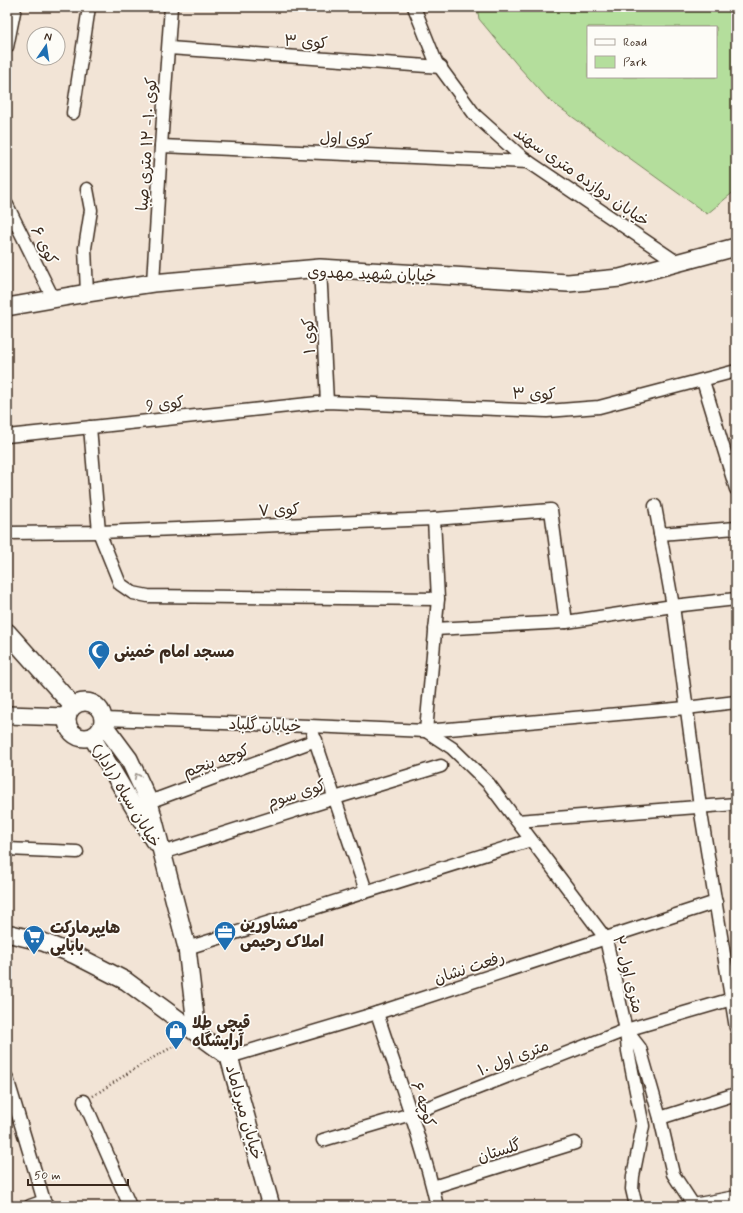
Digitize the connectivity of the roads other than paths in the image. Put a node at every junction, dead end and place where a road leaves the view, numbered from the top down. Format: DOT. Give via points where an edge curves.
graph roads {
  1 [pos="89,7"];
  2 [pos="172,7"];
  3 [pos="414,7"];
  4 [pos="12,11"];
  5 [pos="7,47"];
  6 [pos="169,48"];
  7 [pos="441,67"];
  8 [pos="72,112"];
  9 [pos="161,146"];
  10 [pos="529,162"];
  11 [pos="87,189"];
  12 [pos="7,205"];
  13 [pos="736,247"];
  14 [pos="678,263"];
  15 [pos="320,268"];
  16 [pos="153,283"];
  17 [pos="87,293"];
  18 [pos="54,300"];
  19 [pos="7,307"];
  20 [pos="736,371"];
  21 [pos="703,381"];
  22 [pos="327,402"];
  23 [pos="90,427"];
  24 [pos="7,436"];
  25 [pos="736,489"];
  26 [pos="655,506"];
  27 [pos="434,520"];
  28 [pos="736,528"];
  29 [pos="99,532"];
  30 [pos="7,533"];
  31 [pos="660,534"];
  32 [pos="438,599"];
  33 [pos="736,599"];
  34 [pos="673,606"];
  35 [pos="566,622"];
  36 [pos="435,629"];
  37 [pos="7,632"];
  38 [pos="736,702"];
  39 [pos="686,708"];
  40 [pos="70,712"];
  41 [pos="7,715"];
  42 [pos="310,726"];
  43 [pos="99,727"];
  44 [pos="426,731"];
  45 [pos="316,740"];
  46 [pos="441,766"];
  47 [pos="335,798"];
  48 [pos="149,802"];
  49 [pos="736,804"];
  50 [pos="700,807"];
  51 [pos="517,821"];
  52 [pos="531,840"];
  53 [pos="7,849"];
  54 [pos="77,852"];
  55 [pos="162,852"];
  56 [pos="366,891"];
  57 [pos="716,902"];
  58 [pos="7,934"];
  59 [pos="606,939"];
  60 [pos="187,948"];
  61 [pos="732,999"];
  62 [pos="377,1014"];
  63 [pos="736,1028"];
  64 [pos="626,1030"];
  65 [pos="197,1033"];
  66 [pos="229,1057"];
  67 [pos="7,1078"];
  68 [pos="736,1094"];
  69 [pos="84,1101"];
  70 [pos="411,1114"];
  71 [pos="660,1118"];
  72 [pos="323,1140"];
  73 [pos="576,1143"];
  74 [pos="433,1187"];
  75 [pos="736,1197"];
  76 [pos="46,1203"];
  77 [pos="30,1206"];
  78 [pos="130,1206"];
  79 [pos="271,1206"];
  80 [pos="437,1206"];
  81 [pos="636,1206"];
  82 [pos="693,1206"];
  1 -- 8 [label="street"];
  2 -- 6 [label="street, کوی ۱۰- ۱۲ متری صبا"];
  3 -- 7 [label="street, خیابان دوازده متری سهند" via="436,62"];
  4 -- 5 [label="street"];
  6 -- 7 [label="street, کوی ۳"];
  6 -- 9 [label="street, کوی ۱۰- ۱۲ متری صبا"];
  7 -- 10 [label="street, خیابان دوازده متری سهند" via="475,115"];
  9 -- 10 [label="street, کوی اول"];
  9 -- 16 [label="street, کوی ۱۰- ۱۲ متری صبا"];
  10 -- 14 [label="street, خیابان دوازده متری سهند"];
  11 -- 17 [label="street" via="92,210 85,248"];
  12 -- 18 [label="street, کوی ۶"];
  13 -- 14 [label="street, خیابان شهید مهدوی"];
  14 -- 15 [label="street, خیابان شهید مهدوی" via="620,278 568,283"];
  15 -- 16 [label="street, خیابان شهید مهدوی"];
  15 -- 22 [label="street, کوی ۱"];
  16 -- 17 [label="street, خیابان شهید مهدوی"];
  17 -- 18 [label="street, خیابان شهید مهدوی"];
  18 -- 19 [label="street, خیابان شهید مهدوی"];
  20 -- 21 [label="street, کوی ۳"];
  21 -- 22 [label="street, کوی ۳" via="599,407 547,411"];
  21 -- 25 [label="street"];
  22 -- 23 [label="street, کوی 9"];
  23 -- 24 [label="street, کوی 9"];
  23 -- 29 [label="street"];
  26 -- 31 [label="street"];
  27 -- 29 [label="street, کوی ۷"];
  27 -- 32 [label="street"];
  27 -- 35 [label="street, کوی ۷" via="552,510"];
  28 -- 31 [label="street"];
  29 -- 30 [label="street, کوی ۷"];
  29 -- 32 [label="street" via="120,584 133,593 148,596"];
  31 -- 34 [label="street"];
  32 -- 36 [label="street"];
  33 -- 34 [label="street"];
  34 -- 35 [label="street"];
  34 -- 39 [label="street"];
  35 -- 36 [label="street"];
  36 -- 44 [label="street"];
  37 -- 40 [label="street"];
  38 -- 39 [label="street, خیابان گلباد"];
  39 -- 44 [label="street, خیابان گلباد"];
  39 -- 50 [label="street"];
  40 -- 41 [label="street"];
  40 -- 43 [label="street" via="80,702 96,706 101,712"];
  40 -- 43 [label="street" via="67,725 77,737 85,739"];
  42 -- 43 [label="street, خیابان گلباد"];
  42 -- 44 [label="street, خیابان گلباد"];
  42 -- 45 [label="street"];
  48 -- 43 [label="street, خیابان سپاه (رادار), one-way" via="129,759"];
  43 -- 55 [label="street, خیابان سپاه (رادار)" via="112,769"];
  44 -- 51 [label="street, ۲۰ متری اول" via="452,748 489,784"];
  45 -- 47 [label="street"];
  45 -- 48 [label="street, کوچه پنجم"];
  46 -- 47 [label="street, کوی سوم"];
  47 -- 55 [label="street, کوی سوم"];
  47 -- 56 [label="street"];
  48 -- 55 [label="street, خیابان سپاه (رادار)"];
  49 -- 50 [label="street"];
  50 -- 51 [label="street"];
  50 -- 57 [label="street"];
  51 -- 52 [label="street, ۲۰ متری اول"];
  52 -- 56 [label="street"];
  52 -- 59 [label="street, ۲۰ متری اول"];
  53 -- 54 [label="street"];
  55 -- 60 [label="street, خیابان سپاه (رادار)"];
  56 -- 60 [label="street"];
  57 -- 59 [label="street, رفعت نشان"];
  57 -- 61 [label="street"];
  58 -- 65 [label="street, خیابان میرداماد" via="43,942 126,981"];
  59 -- 62 [label="street, رفعت نشان"];
  59 -- 64 [label="street, ۲۰ متری اول"];
  60 -- 65 [label="street, خیابان سپاه (رادار)"];
  61 -- 63 [label="street"];
  61 -- 64 [label="street, ۱۰ متری اول"];
  62 -- 66 [label="street, رفعت نشان"];
  62 -- 70 [label="street, کوچه ۶"];
  64 -- 70 [label="street, ۱۰ متری اول"];
  64 -- 71 [label="street, ۲۰ متری اول" via="640,1048"];
  64 -- 81 [label="street" via="643,1126 633,1176 632,1190"];
  65 -- 66 [label="street, خیابان میرداماد"];
  66 -- 79 [label="street, خیابان میرداماد"];
  67 -- 76 [label="street"];
  68 -- 71 [label="street"];
  69 -- 78 [label="street"];
  70 -- 72 [label="street, ۱۰ متری اول"];
  70 -- 74 [label="street, کوچه ۶"];
  71 -- 82 [label="street, ۲۰ متری اول" via="673,1174"];
  73 -- 74 [label="street, گلستان"];
  74 -- 80 [label="street, کوچه ۶"];
  75 -- 82 [label="street"];
  76 -- 77 [label="street"];
}
